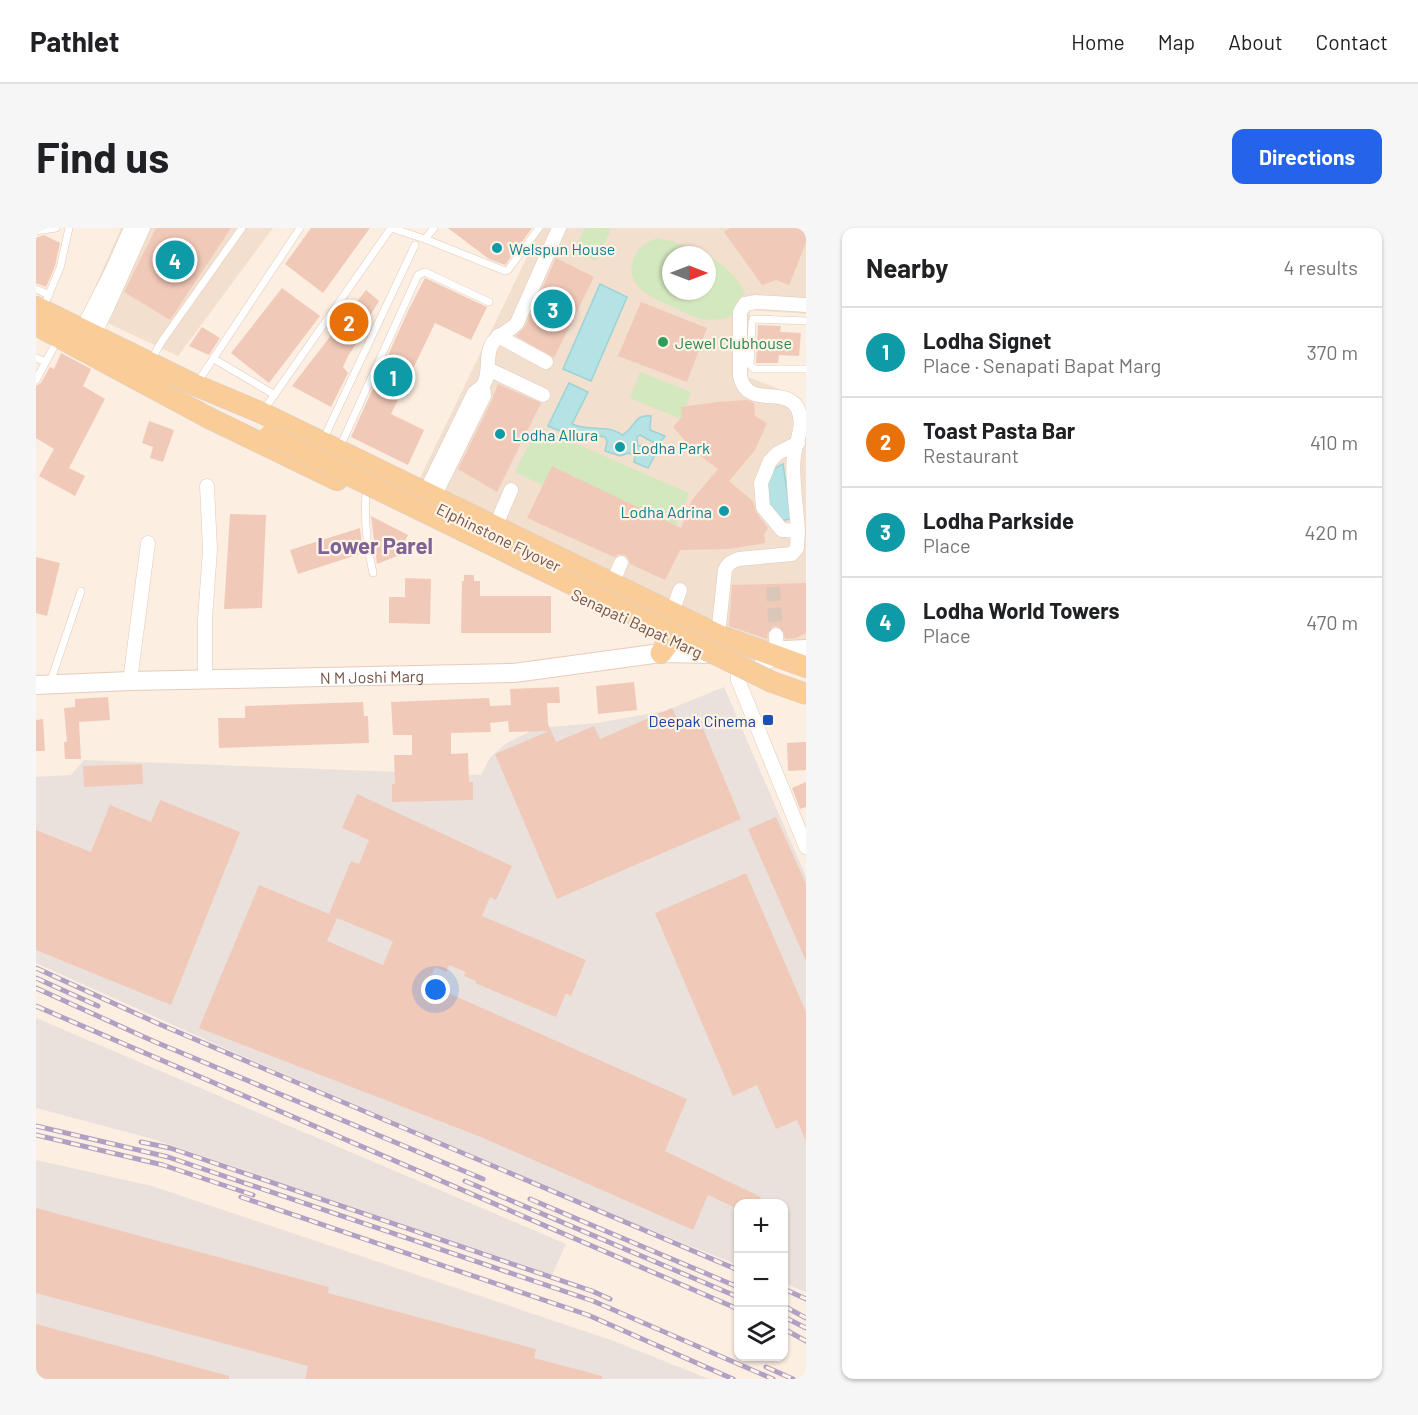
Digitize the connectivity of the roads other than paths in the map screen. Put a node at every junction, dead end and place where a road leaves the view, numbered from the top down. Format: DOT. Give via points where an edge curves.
graph roads {
  1 [pos="56,228"];
  2 [pos="69,228"];
  3 [pos="131,228"];
  4 [pos="143,228"];
  5 [pos="242,228"];
  6 [pos="300,228"];
  7 [pos="392,228"];
  8 [pos="434,228"];
  9 [pos="539,228"];
  10 [pos="559,228"];
  11 [pos="36,231"];
  12 [pos="425,239"];
  13 [pos="415,245"];
  14 [pos="36,289"];
  15 [pos="489,302"];
  16 [pos="103,303"];
  17 [pos="806,305"];
  18 [pos="39,308"];
  19 [pos="806,321"];
  20 [pos="87,333"];
  21 [pos="498,336"];
  22 [pos="59,337"];
  23 [pos="36,358"];
  24 [pos="214,359"];
  25 [pos="150,362"];
  26 [pos="546,362"];
  27 [pos="46,363"];
  28 [pos="488,369"];
  29 [pos="806,369"];
  30 [pos="36,380"];
  31 [pos="195,385"];
  32 [pos="275,394"];
  33 [pos="543,395"];
  34 [pos="220,410"];
  35 [pos="262,413"];
  36 [pos="793,445"];
  37 [pos="330,446"];
  38 [pos="207,486"];
  39 [pos="511,490"];
  40 [pos="366,494"];
  41 [pos="430,495"];
  42 [pos="495,527"];
  43 [pos="795,532"];
  44 [pos="148,543"];
  45 [pos="617,562"];
  46 [pos="373,573"];
  47 [pos="608,582"];
  48 [pos="680,590"];
  49 [pos="81,591"];
  50 [pos="672,613"];
  51 [pos="718,635"];
  52 [pos="662,644"];
  53 [pos="773,648"];
  54 [pos="806,649"];
  55 [pos="708,655"];
  56 [pos="806,667"];
  57 [pos="738,676"];
  58 [pos="206,680"];
  59 [pos="130,681"];
  60 [pos="806,683"];
  61 [pos="42,685"];
  62 [pos="806,694"];
  63 [pos="806,702"];
  64 [pos="806,847"];
  1 -- 11 [label="lane"];
  2 -- 18 [label="lane" via="60,268"];
  3 -- 16 [label="street"];
  4 -- 16 [label="street"];
  5 -- 25 [label="lane"];
  6 -- 24 [label="lane"];
  7 -- 12 [label="lane"];
  7 -- 32 [label="lane"];
  8 -- 12 [label="lane"];
  9 -- 12 [label="lane" via="505,272"];
  10 -- 21 [label="street" via="517,323"];
  13 -- 37 [label="lane"];
  14 -- 18 [label="lane"];
  15 -- 37 [label="lane" via="425,272 418,275"];
  16 -- 20 [label="street"];
  17 -- 36 [label="street" via="756,302 745,304 740,312 742,386 750,392 795,404 802,430"];
  18 -- 20 [label="main road"];
  18 -- 22 [label="main road"];
  19 -- 29 [label="lane" via="753,319 750,365 754,369"];
  20 -- 25 [label="main road"];
  21 -- 26 [label="street"];
  21 -- 28 [label="street" via="490,347"];
  22 -- 27 [label="lane"];
  22 -- 34 [label="main road"];
  23 -- 27 [label="lane"];
  24 -- 31 [label="lane"];
  24 -- 32 [label="lane"];
  25 -- 31 [label="main road"];
  27 -- 30 [label="lane"];
  28 -- 33 [label="street"];
  28 -- 41 [label="street" via="488,378 474,393"];
  31 -- 34 [label="main road"];
  32 -- 35 [label="lane"];
  34 -- 35 [label="main road, Senapati Bapat Marg"];
  34 -- 40 [label="main road, Senapati Bapat Marg"];
  34 -- 60 [label="main road, Elphinstone Flyover" via="278,429"];
  34 -- 62 [label="main road, Elphinstone Flyover, bridge" via="772,682"];
  35 -- 37 [label="main road, Senapati Bapat Marg"];
  36 -- 43 [label="street"];
  36 -- 43 [label="street" via="770,461 761,483 763,507 782,530"];
  37 -- 41 [label="main road, Senapati Bapat Marg" via="394,474"];
  38 -- 58 [label="street" via="210,550"];
  39 -- 42 [label="street"];
  40 -- 46 [label="lane" via="365,521"];
  40 -- 52 [label="main road, Senapati Bapat Marg"];
  41 -- 42 [label="main road, Senapati Bapat Marg"];
  42 -- 47 [label="main road, Senapati Bapat Marg"];
  43 -- 51 [label="street" via="797,548 792,554 739,558 727,565"];
  44 -- 59 [label="street"];
  45 -- 47 [label="street"];
  47 -- 50 [label="main road, Senapati Bapat Marg"];
  48 -- 50 [label="street"];
  49 -- 61 [label="lane"];
  50 -- 51 [label="main road, Senapati Bapat Marg"];
  50 -- 52 [label="main road"];
  51 -- 53 [label="main road, Senapati Bapat Marg"];
  51 -- 55 [label="street"];
  52 -- 55 [label="main road, Senapati Bapat Marg"];
  52 -- 58 [label="main road, N M Joshi Marg" via="514,673"];
  53 -- 54 [label="main road"];
  53 -- 55 [label="main road"];
  53 -- 56 [label="main road, Senapati Bapat Marg"];
  53 -- 57 [label="street"];
  55 -- 57 [label="main road, Senapati Bapat Marg"];
  57 -- 63 [label="main road, Senapati Bapat Marg"];
  57 -- 64 [label="street" via="738,685"];
  58 -- 59 [label="main road, N M Joshi Marg"];
  59 -- 61 [label="main road, N M Joshi Marg"];
}
